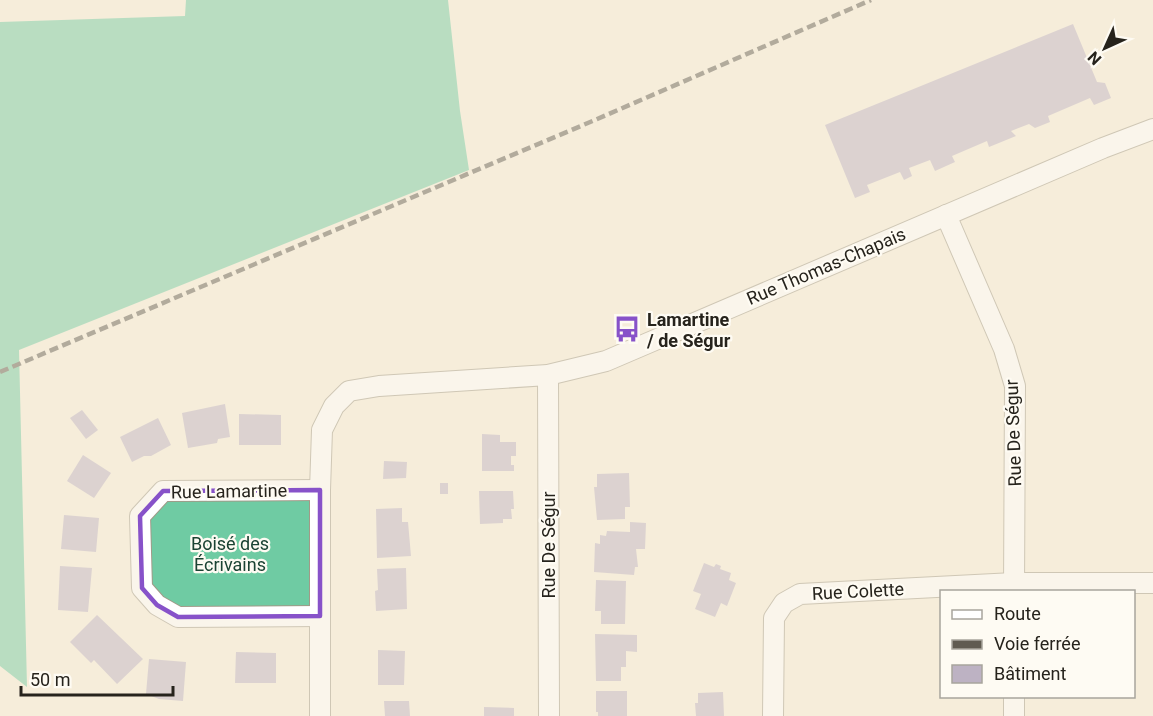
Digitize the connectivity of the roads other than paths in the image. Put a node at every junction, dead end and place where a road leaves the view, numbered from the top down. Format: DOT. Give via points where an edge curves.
graph roads {
  1 [pos="1153,129"];
  2 [pos="946,215"];
  3 [pos="548,375"];
  4 [pos="320,490"];
  5 [pos="1153,583"];
  6 [pos="1014,587"];
  7 [pos="320,616"];
  8 [pos="1014,698"];
  9 [pos="320,716"];
  10 [pos="549,716"];
  11 [pos="773,716"];
  12 [pos="1014,716"];
  1 -- 2 [label="street, Rue Thomas-Chapais"];
  2 -- 3 [label="street, Rue Thomas-Chapais" via="606,361"];
  2 -- 6 [label="street, Rue De Ségur" via="1004,350 1015,386"];
  3 -- 4 [label="street, Rue Thomas-Chapais" via="349,391 334,406 322,430"];
  3 -- 10 [label="street, Rue De Ségur"];
  4 -- 7 [label="street"];
  4 -- 7 [label="street, Rue Lamartine" via="163,491 140,516 142,588 157,605 178,617"];
  5 -- 6 [label="street, Rue Colette"];
  6 -- 11 [label="street, Rue Colette" via="800,594 784,603 774,618"];
  7 -- 9 [label="street"];
  8 -- 12 [label="street"];
}
